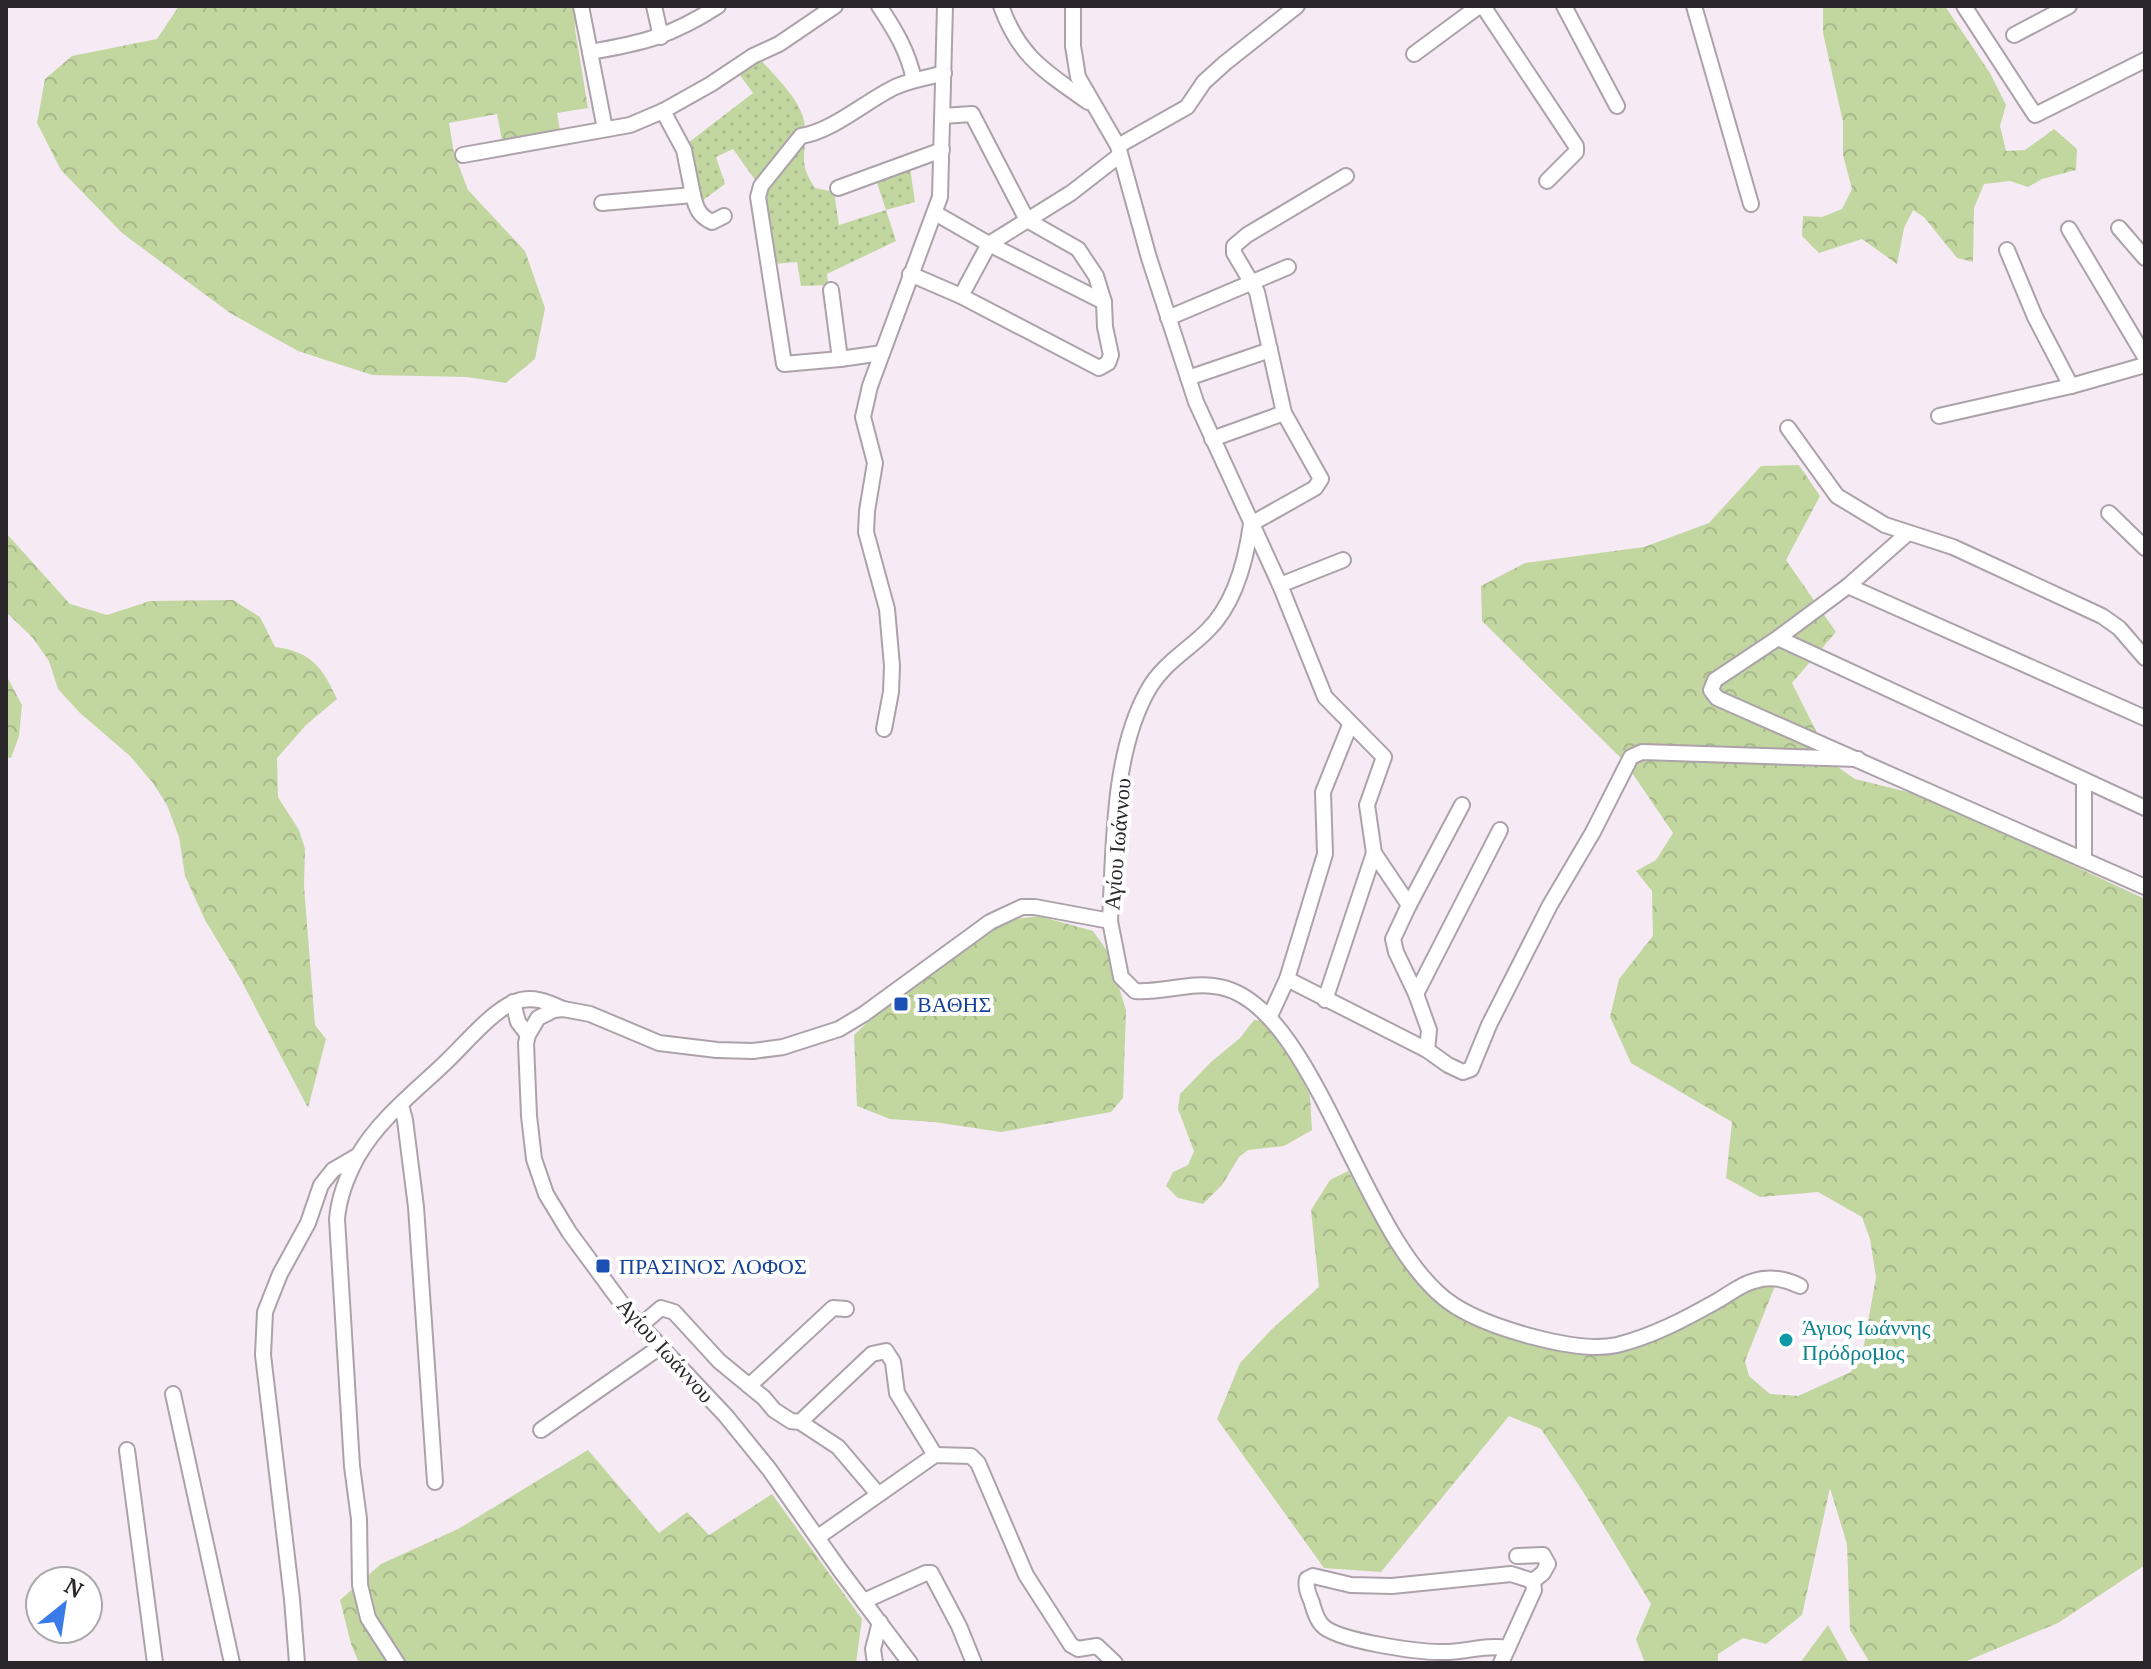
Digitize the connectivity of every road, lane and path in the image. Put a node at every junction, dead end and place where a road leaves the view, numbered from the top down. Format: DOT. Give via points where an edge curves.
graph roads {
  1 [pos="581,6"];
  2 [pos="654,6"];
  3 [pos="718,6"];
  4 [pos="835,6"];
  5 [pos="879,6"];
  6 [pos="945,6"];
  7 [pos="1001,6"];
  8 [pos="1073,6"];
  9 [pos="1297,6"];
  10 [pos="1481,6"];
  11 [pos="1564,6"];
  12 [pos="1694,6"];
  13 [pos="1964,6"];
  14 [pos="2069,6"];
  15 [pos="2014,35"];
  16 [pos="661,37"];
  17 [pos="590,52"];
  18 [pos="1414,54"];
  19 [pos="2145,60"];
  20 [pos="944,73"];
  21 [pos="914,80"];
  22 [pos="1092,104"];
  23 [pos="1617,106"];
  24 [pos="663,111"];
  25 [pos="943,116"];
  26 [pos="605,129"];
  27 [pos="942,150"];
  28 [pos="1119,151"];
  29 [pos="463,155"];
  30 [pos="1346,176"];
  31 [pos="1547,181"];
  32 [pos="838,188"];
  33 [pos="693,195"];
  34 [pos="602,203"];
  35 [pos="1751,204"];
  36 [pos="935,213"];
  37 [pos="724,216"];
  38 [pos="1027,220"];
  39 [pos="2119,228"];
  40 [pos="2069,229"];
  41 [pos="989,244"];
  42 [pos="2007,250"];
  43 [pos="2145,258"];
  44 [pos="1288,267"];
  45 [pos="910,274"];
  46 [pos="1253,285"];
  47 [pos="831,290"];
  48 [pos="961,296"];
  49 [pos="1104,302"];
  50 [pos="1168,318"];
  51 [pos="1270,350"];
  52 [pos="882,353"];
  53 [pos="2145,357"];
  54 [pos="840,359"];
  55 [pos="2145,365"];
  56 [pos="1188,378"];
  57 [pos="2071,386"];
  58 [pos="1284,413"];
  59 [pos="1939,416"];
  60 [pos="1788,428"];
  61 [pos="1212,439"];
  62 [pos="2109,513"];
  63 [pos="1251,524"];
  64 [pos="1908,533"];
  65 [pos="2145,548"];
  66 [pos="1343,560"];
  67 [pos="1280,585"];
  68 [pos="1848,586"];
  69 [pos="1778,638"];
  70 [pos="2145,658"];
  71 [pos="2145,718"];
  72 [pos="1350,725"];
  73 [pos="884,729"];
  74 [pos="1858,759"];
  75 [pos="2084,780"];
  76 [pos="1462,805"];
  77 [pos="2145,808"];
  78 [pos="1500,830"];
  79 [pos="1374,853"];
  80 [pos="2084,860"];
  81 [pos="2145,887"];
  82 [pos="1409,905"];
  83 [pos="1110,921"];
  84 [pos="1287,979"];
  85 [pos="1416,994"];
  86 [pos="1325,1000"];
  87 [pos="513,1002"];
  88 [pos="563,1009"];
  89 [pos="1270,1016"];
  90 [pos="528,1035"];
  91 [pos="1427,1050"];
  92 [pos="401,1105"];
  93 [pos="359,1154"];
  94 [pos="1800,1286"];
  95 [pos="846,1309"];
  96 [pos="640,1326"];
  97 [pos="660,1347"];
  98 [pos="749,1386"];
  99 [pos="173,1394"];
  100 [pos="800,1422"];
  101 [pos="541,1430"];
  102 [pos="127,1450"];
  103 [pos="935,1455"];
  104 [pos="435,1482"];
  105 [pos="878,1494"];
  106 [pos="818,1537"];
  107 [pos="1517,1556"];
  108 [pos="1533,1581"];
  109 [pos="864,1601"];
  110 [pos="880,1622"];
  111 [pos="1508,1648"];
  112 [pos="155,1663"];
  113 [pos="232,1663"];
  114 [pos="297,1663"];
  115 [pos="397,1663"];
  116 [pos="875,1663"];
  117 [pos="910,1663"];
  118 [pos="974,1663"];
  119 [pos="1115,1663"];
  120 [pos="1501,1663"];
  1 -- 17 [label="street"];
  2 -- 16 [label="street"];
  3 -- 16 [label="street"];
  4 -- 24 [label="street"];
  5 -- 21 [label="street" via="909,57"];
  6 -- 20 [label="street"];
  7 -- 22 [label="street" via="1023,51"];
  8 -- 22 [label="street" via="1078,77"];
  9 -- 28 [label="street" via="1204,82 1187,107"];
  10 -- 18 [label="street"];
  10 -- 31 [label="street" via="1576,146"];
  11 -- 23 [label="street"];
  12 -- 35 [label="street"];
  13 -- 19 [label="street" via="2035,115"];
  14 -- 15 [label="street"];
  16 -- 17 [label="street"];
  17 -- 26 [label="street"];
  20 -- 21 [label="street"];
  20 -- 25 [label="street"];
  21 -- 54 [label="street" via="801,136 759,192 784,364"];
  22 -- 28 [label="street"];
  24 -- 26 [label="street"];
  24 -- 33 [label="street" via="684,150"];
  25 -- 27 [label="street"];
  25 -- 38 [label="street" via="972,114"];
  26 -- 29 [label="street"];
  27 -- 32 [label="street"];
  27 -- 36 [label="street"];
  28 -- 38 [label="street" via="1071,193"];
  28 -- 50 [label="street"];
  30 -- 46 [label="street" via="1236,242 1234,253"];
  33 -- 34 [label="street"];
  33 -- 37 [label="street" via="704,219 712,222"];
  36 -- 41 [label="street"];
  36 -- 45 [label="street"];
  38 -- 41 [label="street"];
  38 -- 49 [label="street" via="1078,249 1096,276"];
  39 -- 43 [label="street"];
  40 -- 53 [label="street"];
  41 -- 48 [label="street"];
  41 -- 49 [label="street"];
  42 -- 57 [label="street"];
  44 -- 46 [label="street"];
  45 -- 48 [label="street"];
  45 -- 52 [label="street"];
  46 -- 50 [label="street"];
  46 -- 51 [label="street"];
  47 -- 54 [label="street"];
  48 -- 49 [label="street" via="1099,368 1111,355"];
  50 -- 56 [label="street"];
  51 -- 56 [label="street"];
  51 -- 58 [label="street"];
  52 -- 54 [label="street"];
  52 -- 73 [label="street" via="863,417 875,463 866,532 887,609 892,666"];
  55 -- 57 [label="street"];
  56 -- 61 [label="street"];
  57 -- 59 [label="street"];
  58 -- 61 [label="street"];
  58 -- 63 [label="street" via="1320,484"];
  60 -- 64 [label="street" via="1837,496"];
  61 -- 63 [label="street"];
  62 -- 65 [label="street"];
  63 -- 67 [label="street"];
  63 -- 83 [label="street, Αγίου Ιωάννου" via="1237,580 1215,622 1166,666 1150,687 1129,734"];
  64 -- 68 [label="street"];
  64 -- 70 [label="street" via="1953,547 2102,616"];
  66 -- 67 [label="street"];
  67 -- 72 [label="street" via="1325,697"];
  68 -- 69 [label="street"];
  68 -- 71 [label="street"];
  69 -- 74 [label="street" via="1715,680 1711,690 1717,698"];
  69 -- 75 [label="street"];
  72 -- 79 [label="street" via="1384,757 1367,805"];
  72 -- 84 [label="street" via="1323,792 1325,854"];
  74 -- 80 [label="street"];
  74 -- 91 [label="street" via="1642,752 1631,757 1550,905 1471,1069 1463,1072"];
  75 -- 77 [label="street"];
  75 -- 80 [label="street"];
  76 -- 82 [label="street"];
  78 -- 85 [label="street"];
  79 -- 82 [label="street"];
  79 -- 86 [label="street"];
  80 -- 81 [label="street"];
  82 -- 85 [label="street" via="1393,939"];
  83 -- 88 [label="street, Αγίου Ιωάννου" via="1035,907 1012,910 839,1029 783,1047 717,1050 659,1043 590,1014"];
  83 -- 89 [label="street" via="1121,977 1135,991 1221,987"];
  84 -- 86 [label="street"];
  84 -- 89 [label="street"];
  85 -- 91 [label="street" via="1429,1030"];
  86 -- 91 [label="street"];
  87 -- 88 [label="street, Αγίου Ιωάννου" via="534,999"];
  87 -- 90 [label="street"];
  87 -- 92 [label="street"];
  88 -- 90 [label="street" via="543,1014"];
  89 -- 94 [label="street" via="1299,1057 1404,1250 1431,1289 1457,1308 1552,1343 1614,1346 1669,1328 1753,1281 1786,1279"];
  90 -- 96 [label="street, Αγίου Ιωάννου" via="529,1116 539,1176 569,1232"];
  92 -- 93 [label="street"];
  92 -- 104 [label="street" via="416,1207"];
  93 -- 114 [label="street" via="333,1170 321,1185 265,1312 263,1355"];
  93 -- 115 [label="street" via="337,1219 360,1585 368,1618"];
  95 -- 98 [label="street" via="833,1308"];
  96 -- 97 [label="street, Αγίου Ιωάννου"];
  96 -- 98 [label="street" via="661,1308 669,1308"];
  97 -- 101 [label="street"];
  97 -- 106 [label="street, Αγίου Ιωάννου" via="726,1416"];
  98 -- 100 [label="street" via="783,1417"];
  99 -- 113 [label="street"];
  100 -- 103 [label="street" via="872,1354 886,1351 897,1393"];
  100 -- 105 [label="street" via="838,1447"];
  102 -- 112 [label="street"];
  103 -- 105 [label="street"];
  103 -- 119 [label="street" via="975,1459 1026,1575 1071,1645 1097,1646"];
  105 -- 106 [label="street"];
  106 -- 109 [label="street, Αγίου Ιωάννου"];
  107 -- 108 [label="street" via="1547,1559 1543,1573"];
  108 -- 111 [label="street" via="1534,1590"];
  108 -- 111 [label="street" via="1511,1574 1392,1586 1307,1579 1318,1620 1333,1633 1441,1652"];
  109 -- 110 [label="street, Αγίου Ιωάννου"];
  109 -- 118 [label="street" via="931,1573"];
  110 -- 116 [label="street"];
  110 -- 117 [label="street, Αγίου Ιωάννου"];
  111 -- 120 [label="street"];
}
